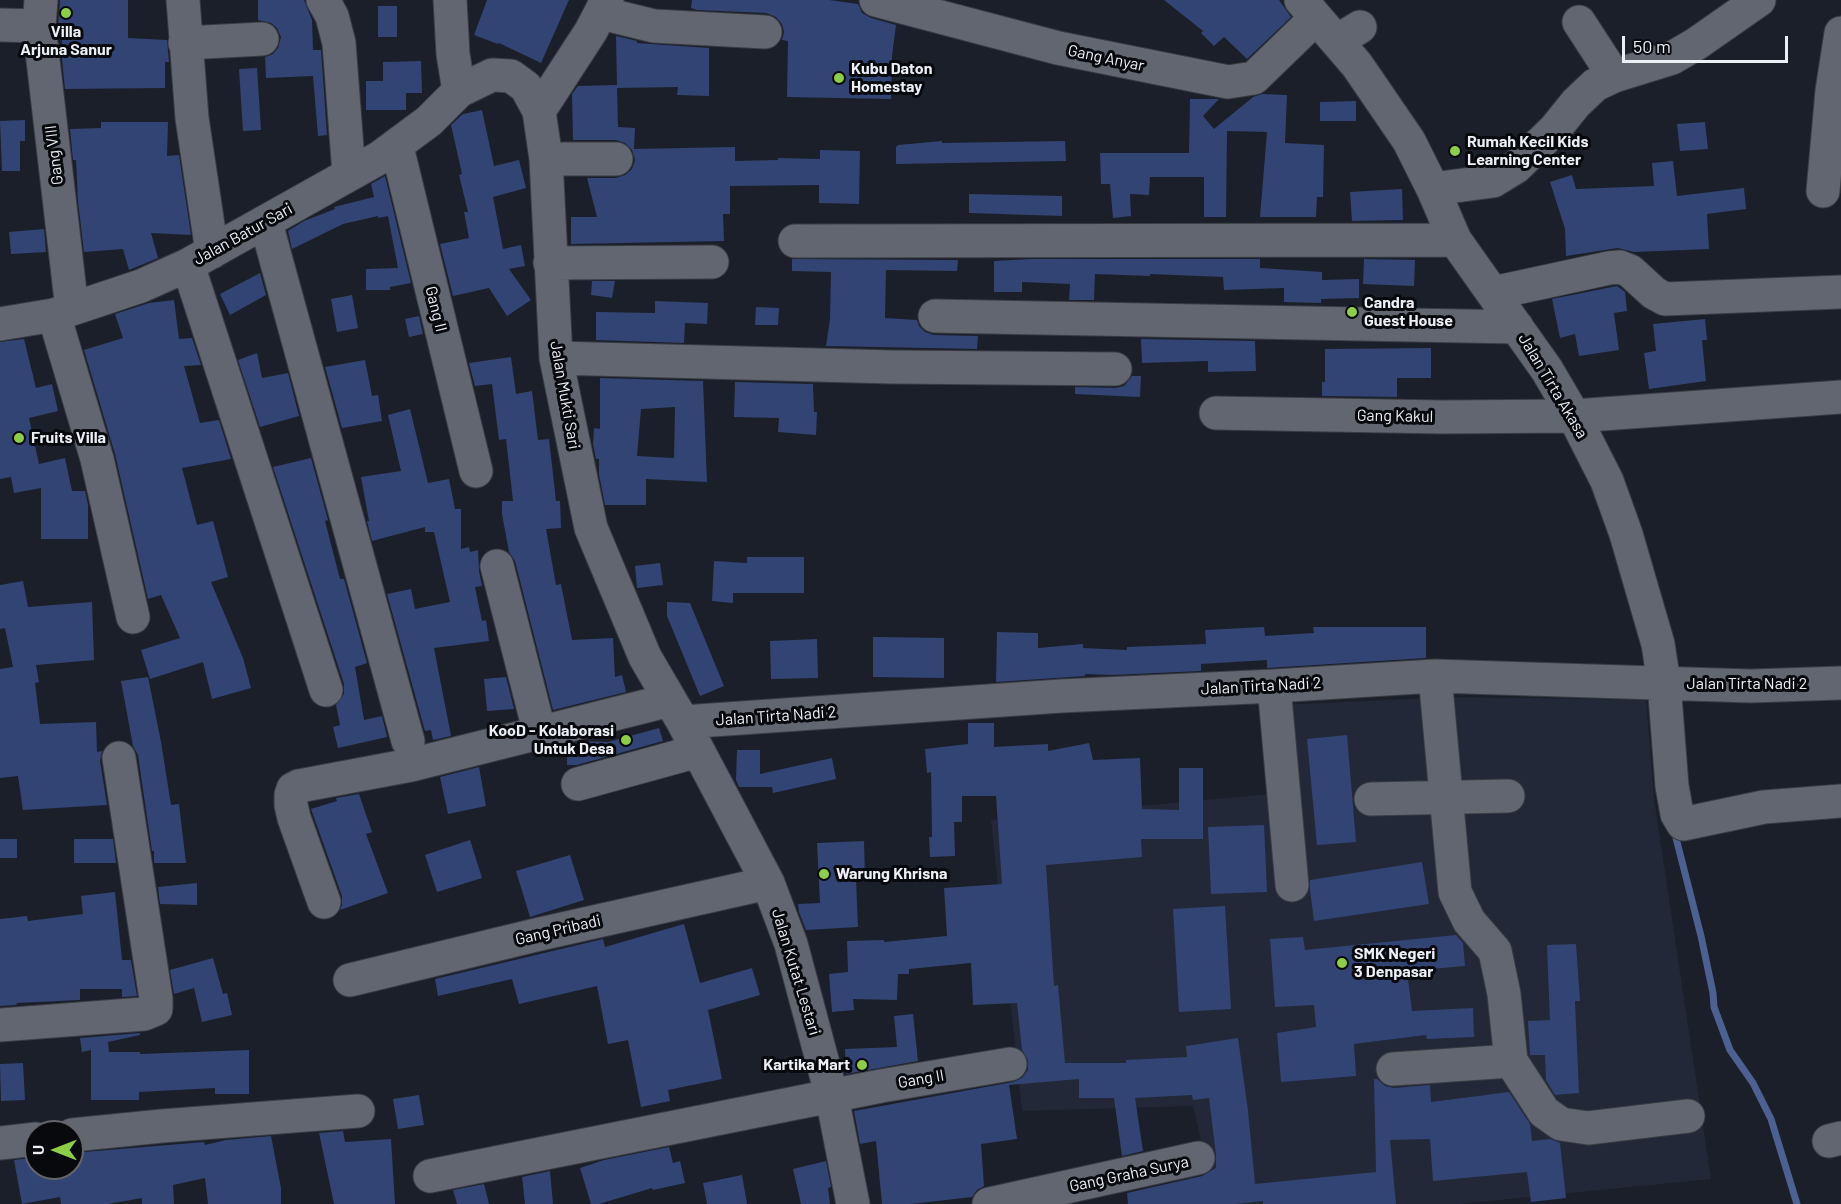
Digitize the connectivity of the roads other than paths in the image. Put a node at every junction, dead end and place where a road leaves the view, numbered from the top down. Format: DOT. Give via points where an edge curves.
graph roads {
  1 [pos="183,0"];
  2 [pos="323,0"];
  3 [pos="450,0"];
  4 [pos="876,0"];
  5 [pos="1759,0"];
  6 [pos="604,7"];
  7 [pos="40,13"];
  8 [pos="1329,22"];
  9 [pos="1579,22"];
  10 [pos="0,25"];
  11 [pos="765,32"];
  12 [pos="1841,33"];
  13 [pos="262,39"];
  14 [pos="185,43"];
  15 [pos="1614,75"];
  16 [pos="459,91"];
  17 [pos="539,111"];
  18 [pos="397,147"];
  19 [pos="546,159"];
  20 [pos="616,159"];
  21 [pos="349,174"];
  22 [pos="1433,189"];
  23 [pos="1823,191"];
  24 [pos="266,223"];
  25 [pos="1455,240"];
  26 [pos="795,241"];
  27 [pos="200,258"];
  28 [pos="550,262"];
  29 [pos="712,262"];
  30 [pos="1841,292"];
  31 [pos="1493,293"];
  32 [pos="63,312"];
  33 [pos="935,316"];
  34 [pos="0,324"];
  35 [pos="1517,327"];
  36 [pos="556,358"];
  37 [pos="1115,369"];
  38 [pos="1841,397"];
  39 [pos="1215,413"];
  40 [pos="1574,416"];
  41 [pos="476,471"];
  42 [pos="497,566"];
  43 [pos="133,617"];
  44 [pos="1436,676"];
  45 [pos="1664,683"];
  46 [pos="1841,683"];
  47 [pos="1274,686"];
  48 [pos="326,690"];
  49 [pos="676,711"];
  50 [pos="540,734"];
  51 [pos="408,741"];
  52 [pos="698,751"];
  53 [pos="119,758"];
  54 [pos="578,784"];
  55 [pos="1508,796"];
  56 [pos="1447,797"];
  57 [pos="1371,799"];
  58 [pos="1841,801"];
  59 [pos="768,883"];
  60 [pos="1292,885"];
  61 [pos="324,902"];
  62 [pos="350,980"];
  63 [pos="0,1025"];
  64 [pos="1511,1061"];
  65 [pos="1010,1064"];
  66 [pos="1393,1069"];
  67 [pos="831,1097"];
  68 [pos="358,1111"];
  69 [pos="1688,1116"];
  70 [pos="84,1134"];
  71 [pos="24,1140"];
  72 [pos="0,1143"];
  73 [pos="1198,1158"];
  74 [pos="430,1176"];
  75 [pos="853,1204"];
  76 [pos="989,1204"];
  1 -- 14 [label="street"];
  2 -- 21 [label="street" via="332,15 339,43"];
  3 -- 16 [label="street"];
  4 -- 8 [label="street, Gang Anyar" via="1058,48 1228,82 1254,78"];
  5 -- 15 [label="street" via="1672,58"];
  6 -- 11 [label="street" via="654,26"];
  6 -- 17 [label="street"];
  7 -- 10 [label="street"];
  7 -- 32 [label="street, Gang VIII"];
  8 -- 22 [label="street, Jalan Tirta Akasa" via="1409,141"];
  9 -- 15 [label="street"];
  12 -- 23 [label="street"];
  13 -- 14 [label="street"];
  14 -- 27 [label="street"];
  15 -- 22 [label="street" via="1595,85 1516,167 1493,181"];
  16 -- 17 [label="street, Jalan Mukti Sari" via="492,75 511,76 526,87"];
  16 -- 18 [label="street, Jalan Batur Sari"];
  17 -- 19 [label="street, Jalan Mukti Sari"];
  18 -- 21 [label="street, Jalan Batur Sari"];
  18 -- 41 [label="street, Gang II"];
  19 -- 20 [label="street"];
  19 -- 28 [label="street, Jalan Mukti Sari"];
  21 -- 24 [label="street, Jalan Batur Sari"];
  22 -- 25 [label="street, Jalan Tirta Akasa"];
  24 -- 27 [label="street, Jalan Batur Sari"];
  24 -- 51 [label="street"];
  25 -- 26 [label="street"];
  25 -- 31 [label="street, Jalan Tirta Akasa"];
  27 -- 32 [label="street, Jalan Batur Sari" via="141,286"];
  27 -- 48 [label="street"];
  28 -- 29 [label="street"];
  28 -- 36 [label="street, Jalan Mukti Sari"];
  30 -- 31 [label="street" via="1665,299 1620,267"];
  31 -- 35 [label="street, Jalan Tirta Akasa"];
  32 -- 34 [label="street, Jalan Batur Sari"];
  32 -- 43 [label="street, Gang VIII"];
  33 -- 35 [label="street"];
  35 -- 40 [label="street, Jalan Tirta Akasa"];
  36 -- 37 [label="street"];
  36 -- 49 [label="street, Jalan Mukti Sari" via="591,528 645,657"];
  38 -- 40 [label="street, Gang Kakul"];
  39 -- 40 [label="street, Gang Kakul"];
  40 -- 45 [label="street, Jalan Tirta Akasa" via="1607,481 1626,534 1658,644"];
  42 -- 50 [label="street"];
  44 -- 45 [label="street, Jalan Tirta Nadi 2"];
  44 -- 47 [label="street, Jalan Tirta Nadi 2"];
  44 -- 56 [label="street"];
  45 -- 46 [label="street, Jalan Tirta Nadi 2"];
  45 -- 58 [label="street, Jalan Tirta Akasa" via="1672,786 1683,824 1764,807"];
  47 -- 49 [label="street, Jalan Tirta Nadi 2"];
  47 -- 60 [label="street"];
  49 -- 50 [label="street, Jalan Tirta Nadi 2"];
  49 -- 52 [label="street, Jalan Kutat Lestari"];
  50 -- 61 [label="street, Jalan Tirta Nadi 2" via="293,789 294,818"];
  52 -- 54 [label="street"];
  52 -- 59 [label="street, Jalan Kutat Lestari"];
  53 -- 63 [label="street" via="156,1010"];
  55 -- 56 [label="street"];
  56 -- 57 [label="street"];
  56 -- 64 [label="street" via="1455,892 1468,921 1495,951"];
  59 -- 62 [label="street, Gang Pribadi"];
  59 -- 67 [label="street, Jalan Kutat Lestari" via="791,944"];
  64 -- 66 [label="street"];
  64 -- 69 [label="street" via="1544,1112 1560,1124 1588,1128"];
  65 -- 67 [label="street, Gang II"];
  67 -- 74 [label="street, Gang II"];
  67 -- 75 [label="street, Jalan Kutat Lestari"];
  68 -- 70 [label="street"];
  71 -- 72 [label="street"];
  73 -- 76 [label="street, Gang Graha Surya"];
}
